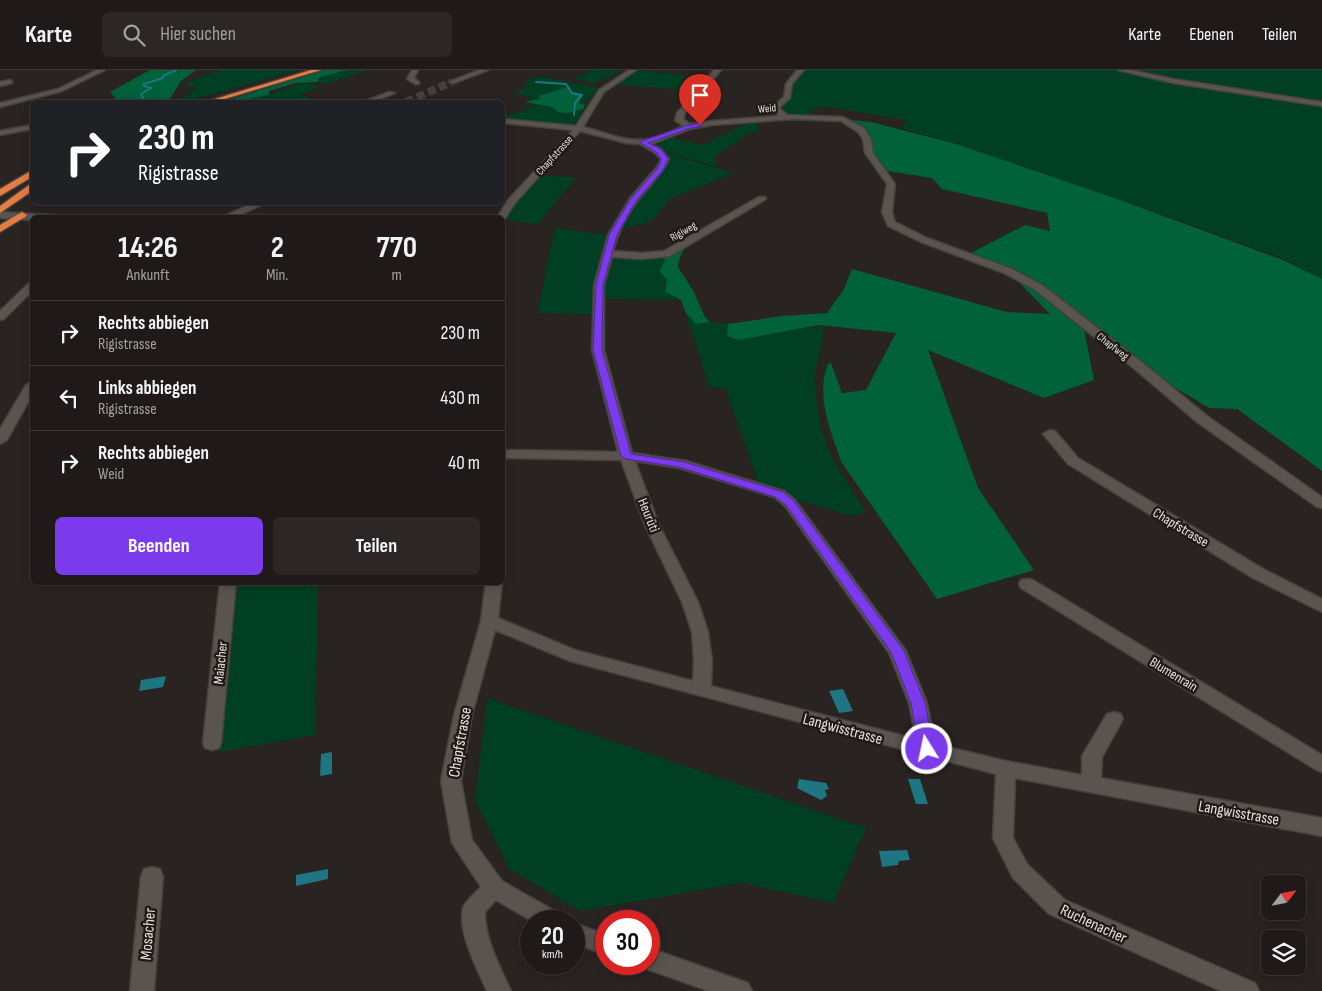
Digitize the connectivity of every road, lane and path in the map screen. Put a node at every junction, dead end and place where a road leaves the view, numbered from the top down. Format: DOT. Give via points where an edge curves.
graph roads {
  1 [pos="102,70"];
  2 [pos="312,70"];
  3 [pos="318,70"];
  4 [pos="416,70"];
  5 [pos="485,70"];
  6 [pos="633,70"];
  7 [pos="718,70"];
  8 [pos="801,70"];
  9 [pos="1121,70"];
  10 [pos="10,82"];
  11 [pos="452,82"];
  12 [pos="417,83"];
  13 [pos="0,84"];
  14 [pos="391,93"];
  15 [pos="210,100"];
  16 [pos="216,100"];
  17 [pos="372,100"];
  18 [pos="1322,104"];
  19 [pos="0,105"];
  20 [pos="785,118"];
  21 [pos="505,122"];
  22 [pos="30,127"];
  23 [pos="688,127"];
  24 [pos="578,128"];
  25 [pos="0,133"];
  26 [pos="642,142"];
  27 [pos="30,175"];
  28 [pos="30,183"];
  29 [pos="30,188"];
  30 [pos="0,192"];
  31 [pos="762,199"];
  32 [pos="507,201"];
  33 [pos="0,205"];
  34 [pos="256,205"];
  35 [pos="33,206"];
  36 [pos="0,210"];
  37 [pos="5,215"];
  38 [pos="22,215"];
  39 [pos="232,215"];
  40 [pos="502,215"];
  41 [pos="30,216"];
  42 [pos="888,219"];
  43 [pos="0,229"];
  44 [pos="607,254"];
  45 [pos="30,288"];
  46 [pos="0,317"];
  47 [pos="30,388"];
  48 [pos="1050,434"];
  49 [pos="0,440"];
  50 [pos="505,454"];
  51 [pos="626,456"];
  52 [pos="1322,504"];
  53 [pos="1027,584"];
  54 [pos="228,585"];
  55 [pos="494,585"];
  56 [pos="1322,606"];
  57 [pos="490,621"];
  58 [pos="702,691"];
  59 [pos="1114,718"];
  60 [pos="212,743"];
  61 [pos="927,749"];
  62 [pos="1322,764"];
  63 [pos="1006,769"];
  64 [pos="1091,785"];
  65 [pos="1322,827"];
  66 [pos="152,876"];
  67 [pos="494,888"];
  68 [pos="533,910"];
  69 [pos="660,964"];
  70 [pos="142,991"];
  71 [pos="499,991"];
  72 [pos="740,991"];
  73 [pos="1247,991"];
  1 -- 19 [label="street" via="60,90"];
  2 -- 15 [label="highway"];
  3 -- 16 [label="highway"];
  4 -- 12 [label="street" via="410,79"];
  5 -- 11 [label="street"];
  6 -- 24 [label="street" via="601,91"];
  7 -- 23 [label="street" via="681,113 679,120"];
  8 -- 20 [label="street" via="789,84 788,98 775,108"];
  9 -- 18 [label="street"];
  10 -- 13 [label="street"];
  14 -- 17 [label="street"];
  20 -- 23 [label="street, Weid"];
  20 -- 42 [label="street, Weid" via="842,119 861,130 867,139 869,153 891,184"];
  21 -- 24 [label="street, Chapfstrasse"];
  22 -- 25 [label="street"];
  23 -- 26 [label="street, Weid"];
  24 -- 26 [label="street, Weid"];
  24 -- 32 [label="street, Chapfstrasse"];
  26 -- 44 [label="street, Heurüti" via="665,159 633,200 613,235"];
  27 -- 30 [label="highway"];
  28 -- 33 [label="highway"];
  29 -- 36 [label="highway"];
  31 -- 44 [label="street, Rigiweg" via="666,254"];
  32 -- 40 [label="street, Chapfstrasse"];
  34 -- 39 [label="street"];
  35 -- 38 [label="street"];
  37 -- 38 [label="street"];
  38 -- 41 [label="street"];
  38 -- 43 [label="highway"];
  42 -- 52 [label="street, Chapfweg" via="900,230 1008,271 1038,288 1202,419"];
  44 -- 51 [label="street, Heurüti" via="600,285 598,350"];
  45 -- 46 [label="street"];
  47 -- 49 [label="street"];
  48 -- 56 [label="street, Chapfstrasse" via="1073,461 1259,574"];
  50 -- 51 [label="street"];
  51 -- 58 [label="street, Heurüti" via="652,525 690,602 700,632"];
  51 -- 61 [label="street" via="680,464 779,494 790,503 897,651 918,703"];
  53 -- 62 [label="street, Blumenrain"];
  54 -- 60 [label="street, Maiacher"];
  55 -- 57 [label="street, Chapfstrasse"];
  57 -- 58 [label="street, Langwisstrasse" via="570,655"];
  57 -- 67 [label="street, Chapfstrasse" via="463,715 451,781 462,843"];
  58 -- 61 [label="street, Langwisstrasse"];
  59 -- 64 [label="street" via="1092,756"];
  61 -- 63 [label="street, Langwisstrasse"];
  63 -- 64 [label="street, Langwisstrasse"];
  63 -- 73 [label="street, Ruchenacher" via="1003,838 1020,871 1057,907"];
  64 -- 65 [label="street, Langwisstrasse"];
  66 -- 70 [label="street, Mosacher"];
  67 -- 68 [label="street, Chapfstrasse"];
  67 -- 71 [label="street" via="474,909 473,923"];
  69 -- 72 [label="street"];
}
